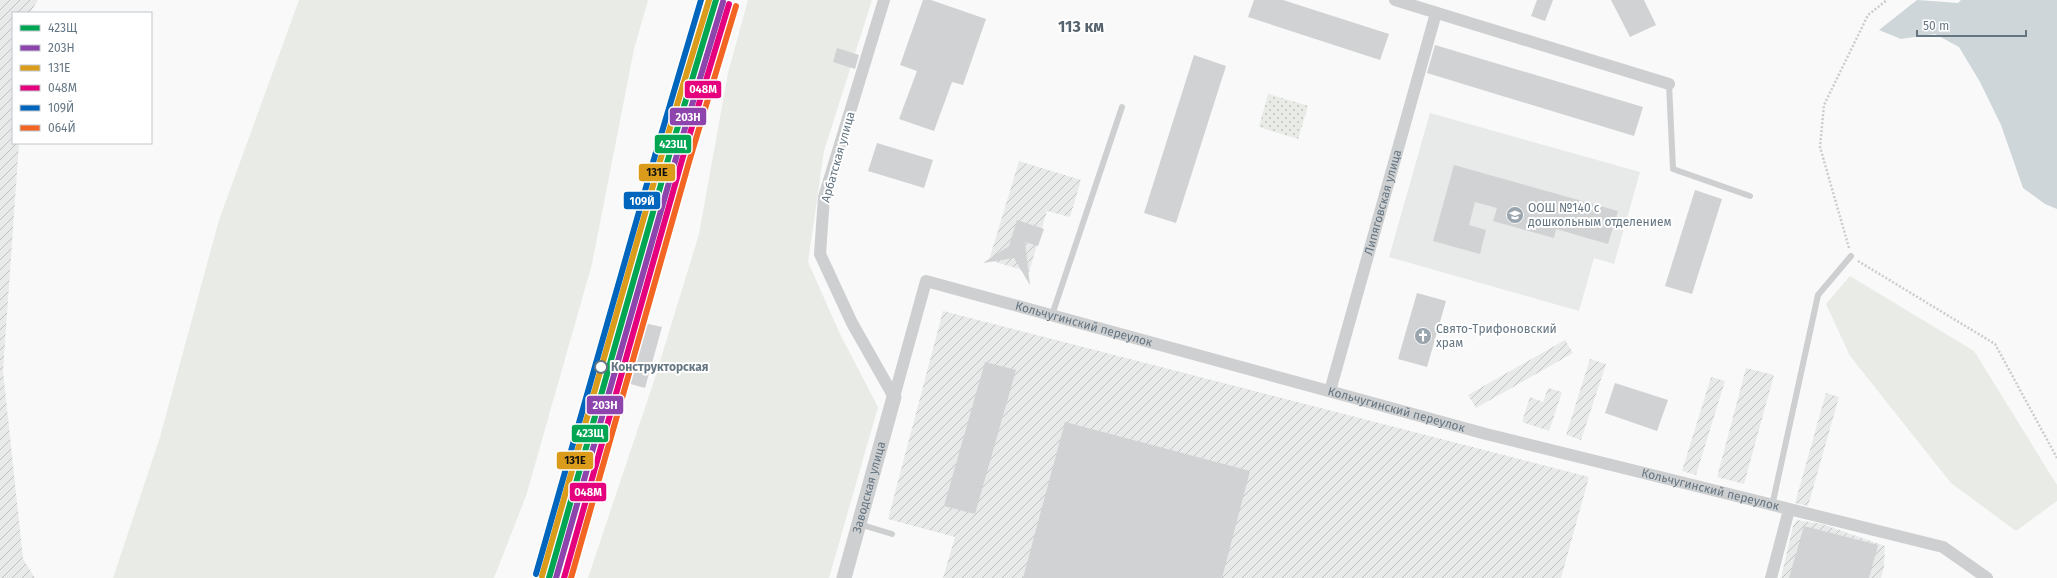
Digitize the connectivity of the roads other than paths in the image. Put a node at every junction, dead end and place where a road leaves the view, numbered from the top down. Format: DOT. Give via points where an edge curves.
graph roads {
  1 [pos="884,0"];
  2 [pos="1395,0"];
  3 [pos="1436,12"];
  4 [pos="1669,84"];
  5 [pos="1122,107"];
  6 [pos="1750,196"];
  7 [pos="1851,256"];
  8 [pos="1052,315"];
  9 [pos="1330,391"];
  10 [pos="894,397"];
  11 [pos="1772,506"];
  12 [pos="1789,510"];
  13 [pos="859,524"];
  14 [pos="892,534"];
  15 [pos="1983,576"];
  16 [pos="844,578"];
  17 [pos="1771,578"];
  1 -- 10 [label="street, Арбатская улица" via="824,197 820,254 852,323"];
  2 -- 3 [label="street"];
  3 -- 4 [label="street"];
  3 -- 9 [label="street, Липяговская улица"];
  4 -- 6 [label="lane" via="1673,169"];
  5 -- 8 [label="lane"];
  7 -- 11 [label="lane" via="1818,295"];
  8 -- 9 [label="street, Кольчугинский переулок"];
  8 -- 10 [label="street, Кольчугинский переулок" via="926,281"];
  9 -- 11 [label="street, Кольчугинский переулок" via="1486,434"];
  10 -- 13 [label="street, Заводская улица"];
  11 -- 12 [label="street, Кольчугинский переулок"];
  12 -- 15 [label="street, Кольчугинский переулок" via="1943,547"];
  12 -- 17 [label="street"];
  13 -- 14 [label="lane"];
  13 -- 16 [label="street, Заводская улица"];
}
